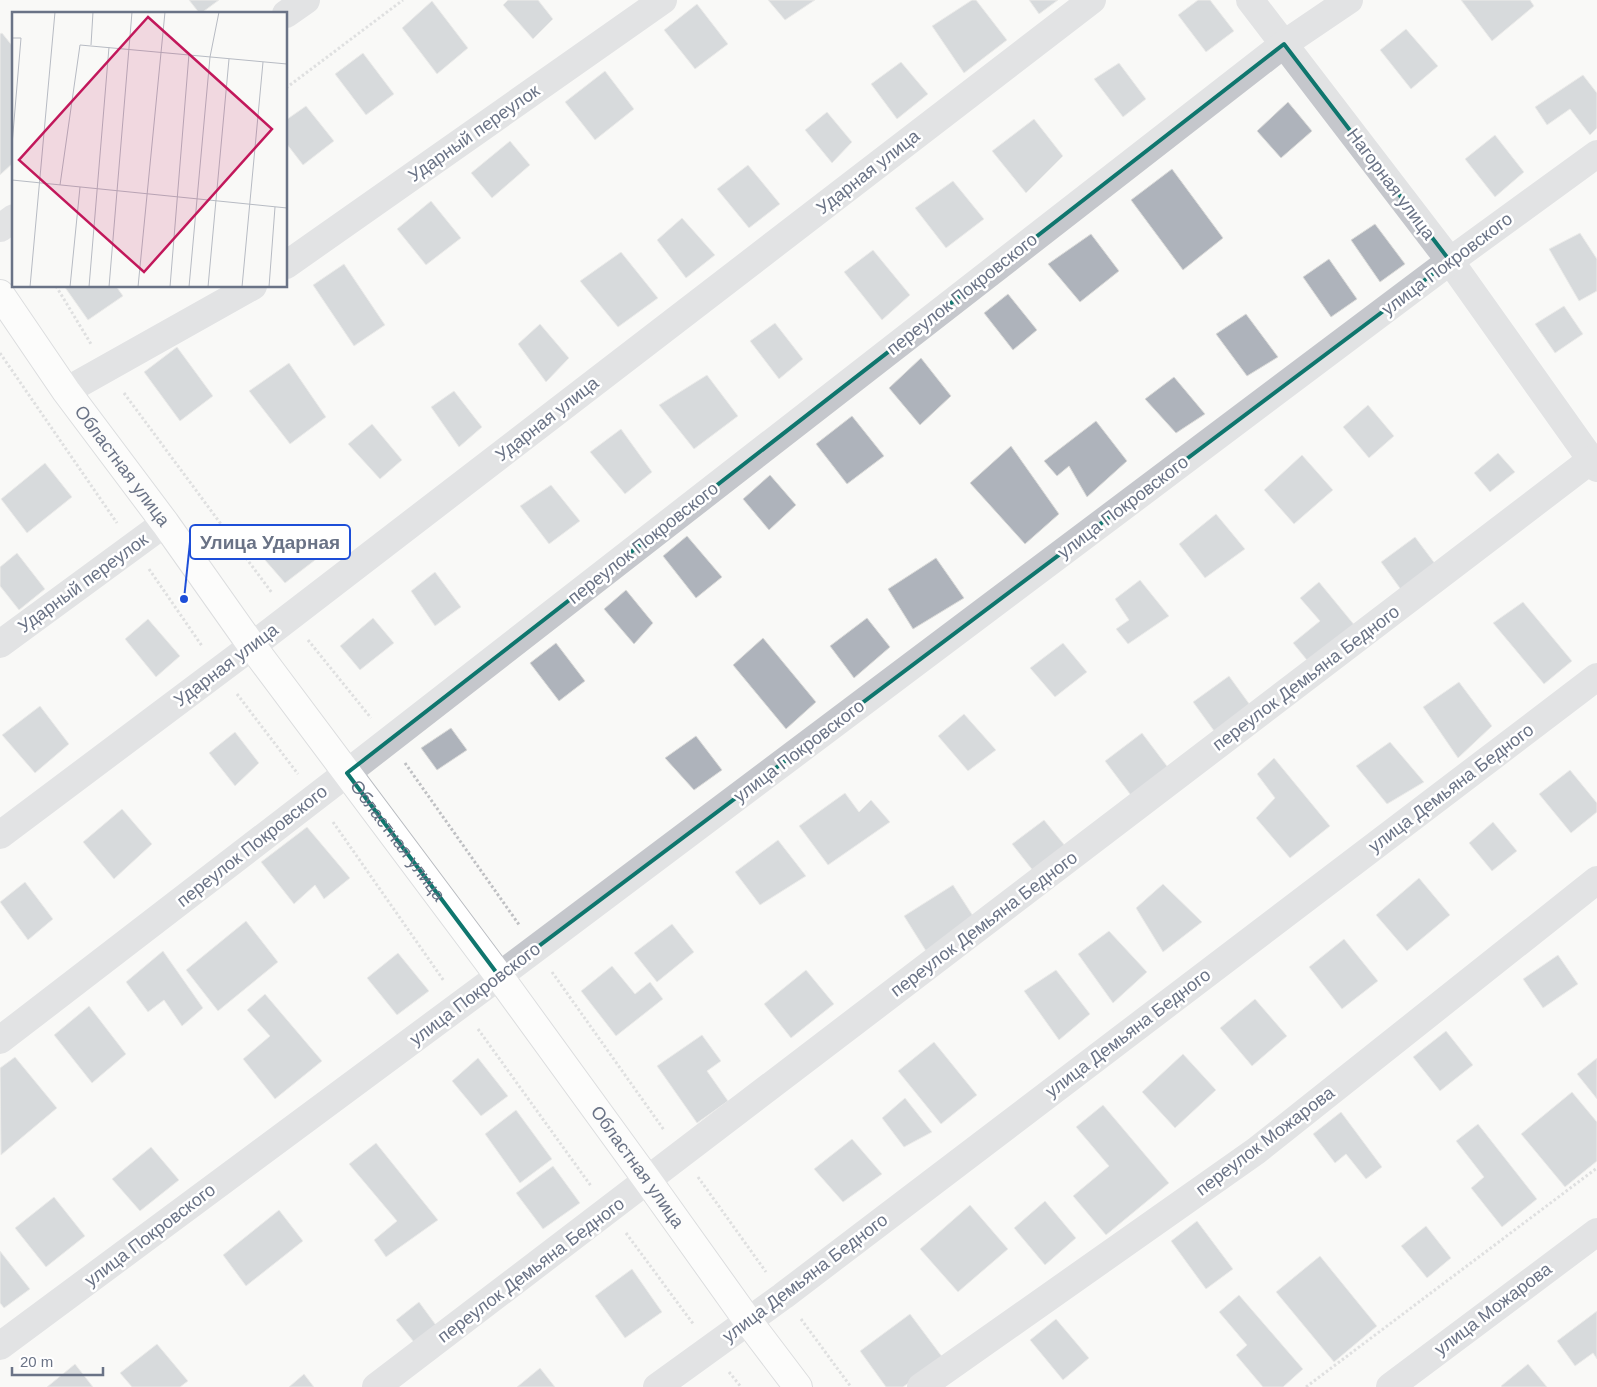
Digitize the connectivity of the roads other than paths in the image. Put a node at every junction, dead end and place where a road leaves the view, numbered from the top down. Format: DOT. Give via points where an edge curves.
graph roads {
  1 [pos="306,0"];
  2 [pos="663,0"];
  3 [pos="1092,0"];
  4 [pos="1250,0"];
  5 [pos="1349,0"];
  6 [pos="288,13"];
  7 [pos="1284,44"];
  8 [pos="1597,154"];
  9 [pos="12,219"];
  10 [pos="0,228"];
  11 [pos="1450,261"];
  12 [pos="288,264"];
  13 [pos="249,288"];
  14 [pos="0,294"];
  15 [pos="66,391"];
  16 [pos="1594,464"];
  17 [pos="165,522"];
  18 [pos="0,644"];
  19 [pos="252,646"];
  20 [pos="1597,677"];
  21 [pos="347,773"];
  22 [pos="0,835"];
  23 [pos="1597,880"];
  24 [pos="498,976"];
  25 [pos="0,1040"];
  26 [pos="648,1180"];
  27 [pos="1597,1232"];
  28 [pos="748,1322"];
  29 [pos="0,1346"];
  30 [pos="376,1387"];
  31 [pos="657,1387"];
  32 [pos="798,1387"];
  33 [pos="921,1387"];
  34 [pos="1390,1387"];
  1 -- 6 [label="street"];
  2 -- 12 [label="street, Ударный переулок"];
  3 -- 19 [label="street, Ударная улица"];
  4 -- 7 [label="street, Нагорная улица"];
  5 -- 7 [label="street, переулок Покровского"];
  7 -- 11 [label="street, Нагорная улица"];
  7 -- 21 [label="street, переулок Покровского"];
  8 -- 11 [label="street, улица Покровского"];
  9 -- 10 [label="street"];
  11 -- 16 [label="street, Нагорная улица"];
  11 -- 24 [label="street, улица Покровского"];
  13 -- 15 [label="street"];
  14 -- 15 [label="main road, Областная улица"];
  15 -- 17 [label="main road, Областная улица"];
  16 -- 26 [label="street, переулок Демьяна Бедного"];
  17 -- 18 [label="street, Ударный переулок"];
  17 -- 19 [label="main road, Областная улица"];
  19 -- 21 [label="main road, Областная улица"];
  19 -- 22 [label="street, Ударная улица"];
  20 -- 28 [label="street, улица Демьяна Бедного"];
  21 -- 24 [label="main road, Областная улица"];
  21 -- 25 [label="street, переулок Покровского"];
  23 -- 33 [label="street, переулок Можарова" via="1256,1151"];
  24 -- 26 [label="main road, Областная улица"];
  24 -- 29 [label="street, улица Покровского"];
  26 -- 28 [label="main road, Областная улица"];
  26 -- 30 [label="street, переулок Демьяна Бедного"];
  27 -- 34 [label="street, улица Можарова"];
  28 -- 31 [label="street, улица Демьяна Бедного"];
  28 -- 32 [label="main road, Областная улица"];
}
